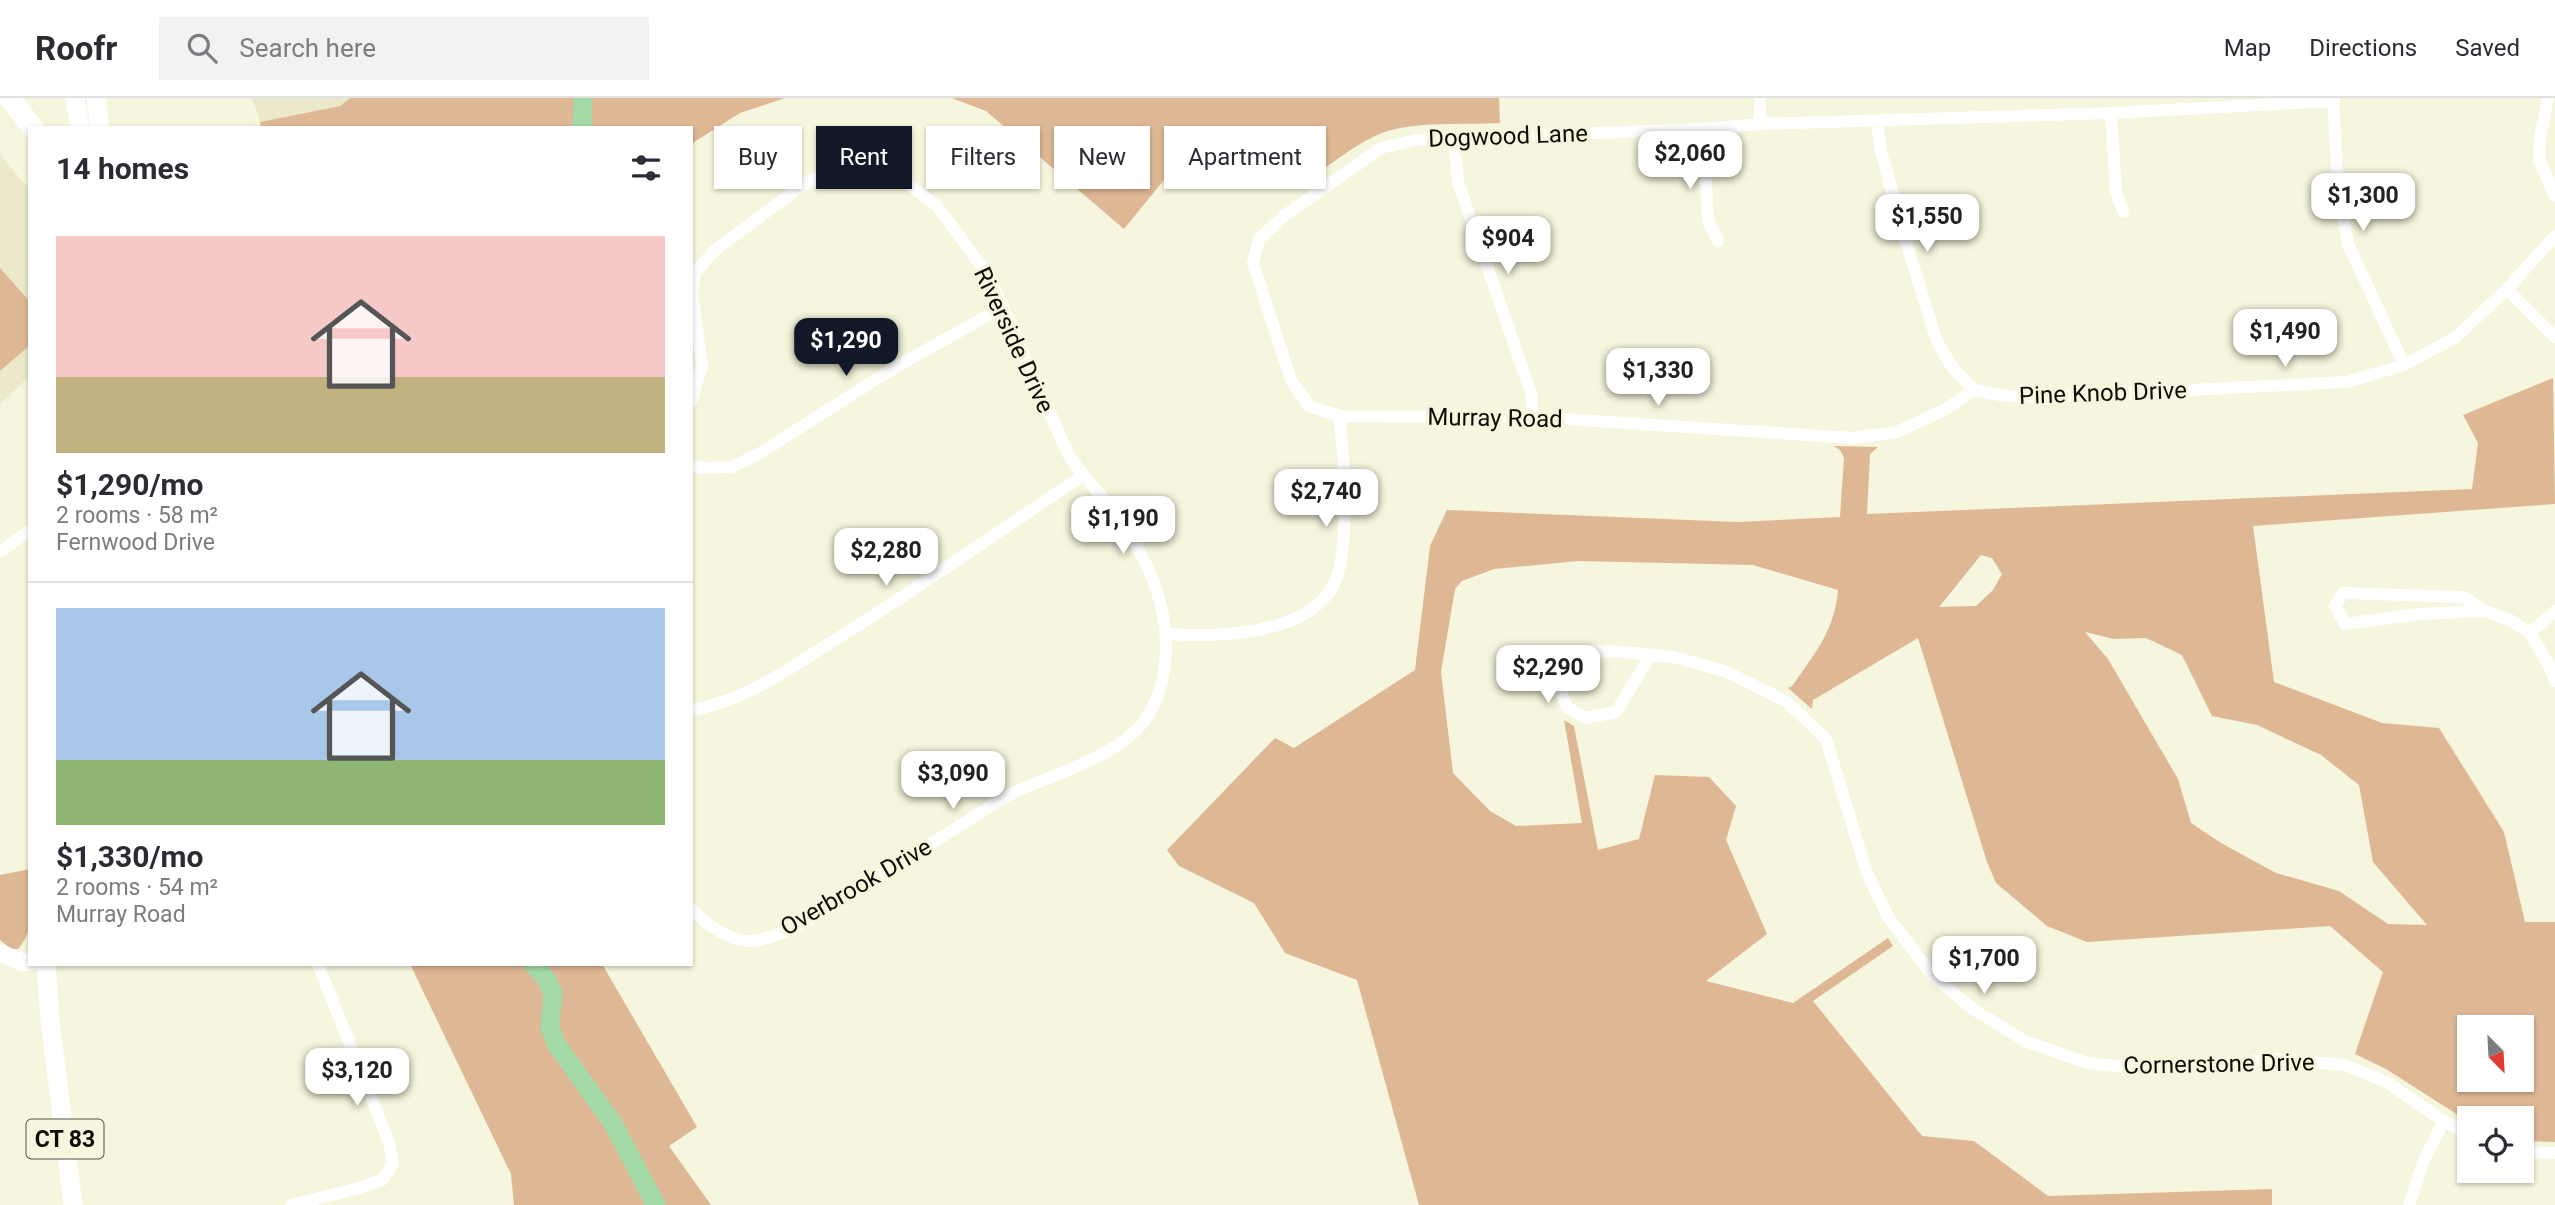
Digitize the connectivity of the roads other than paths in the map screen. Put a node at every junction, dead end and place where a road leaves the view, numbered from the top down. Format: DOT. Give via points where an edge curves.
graph roads {
  1 [pos="10,98"];
  2 [pos="75,98"];
  3 [pos="96,98"];
  4 [pos="1760,98"];
  5 [pos="2548,98"];
  6 [pos="2334,100"];
  7 [pos="2111,113"];
  8 [pos="1877,122"];
  9 [pos="1760,124"];
  10 [pos="31,126"];
  11 [pos="80,126"];
  12 [pos="100,126"];
  13 [pos="1703,129"];
  14 [pos="1454,139"];
  15 [pos="2555,195"];
  16 [pos="2123,211"];
  17 [pos="2555,236"];
  18 [pos="1718,241"];
  19 [pos="693,288"];
  20 [pos="2507,289"];
  21 [pos="693,302"];
  22 [pos="1003,307"];
  23 [pos="2555,337"];
  24 [pos="2404,365"];
  25 [pos="1974,390"];
  26 [pos="693,395"];
  27 [pos="1339,416"];
  28 [pos="1533,417"];
  29 [pos="693,466"];
  30 [pos="1082,476"];
  31 [pos="28,531"];
  32 [pos="0,552"];
  33 [pos="2485,611"];
  34 [pos="2555,611"];
  35 [pos="2530,633"];
  36 [pos="1167,634"];
  37 [pos="1650,656"];
  38 [pos="2555,681"];
  39 [pos="693,709"];
  40 [pos="693,910"];
  41 [pos="0,953"];
  42 [pos="28,962"];
  43 [pos="46,966"];
  44 [pos="319,966"];
  45 [pos="2444,1121"];
  46 [pos="2457,1128"];
  47 [pos="2534,1152"];
  48 [pos="2555,1153"];
  49 [pos="73,1205"];
  50 [pos="291,1205"];
  51 [pos="2409,1205"];
  1 -- 10 [label="highway"];
  2 -- 11 [label="main road"];
  3 -- 12 [label="main road"];
  4 -- 9 [label="street"];
  5 -- 15 [label="street" via="2539,159"];
  6 -- 7 [label="street, Dogwood Lane"];
  6 -- 24 [label="street" via="2337,187 2348,244"];
  7 -- 8 [label="street, Dogwood Lane"];
  7 -- 16 [label="street" via="2116,192"];
  8 -- 9 [label="street, Dogwood Lane"];
  8 -- 25 [label="street" via="1881,151 1937,342"];
  9 -- 13 [label="street, Dogwood Lane"];
  13 -- 14 [label="street, Dogwood Lane"];
  13 -- 18 [label="street" via="1708,222"];
  14 -- 27 [label="street, Dogwood Lane" via="1416,140 1381,148 1259,239 1253,263 1291,380 1309,405"];
  14 -- 28 [label="street" via="1458,182 1531,393"];
  17 -- 20 [label="street, Pine Knob Drive"];
  19 -- 22 [label="street, Riverside Drive" via="695,273 714,251 807,182 840,171 878,172 909,185 937,206 989,276"];
  20 -- 23 [label="street"];
  20 -- 24 [label="street, Pine Knob Drive" via="2456,337"];
  21 -- 26 [label="street, Riverside Drive" via="702,365"];
  22 -- 29 [label="street" via="894,368 757,454 731,467"];
  22 -- 30 [label="street, Riverside Drive"];
  24 -- 25 [label="street, Pine Knob Drive" via="2347,382 2050,397"];
  25 -- 28 [label="street, Murray Road" via="1897,432 1852,438"];
  27 -- 28 [label="street, Murray Road"];
  27 -- 36 [label="street" via="1344,521 1333,586 1313,609 1276,627 1196,636"];
  30 -- 36 [label="street, Overbrook Drive" via="1111,508 1144,558"];
  30 -- 39 [label="street" via="897,601 751,692"];
  31 -- 32 [label="street"];
  33 -- 33 [label="street" via="2345,624 2335,606 2343,593 2362,592 2463,597"];
  33 -- 35 [label="street"];
  34 -- 35 [label="street"];
  35 -- 38 [label="street"];
  36 -- 40 [label="street, Overbrook Drive" via="1164,672 1154,706 1131,735 1106,751 1006,797 783,933 748,941 727,935"];
  37 -- 37 [label="street, Cornerstone Drive" via="1582,651 1565,663 1557,682 1567,707 1586,718 1616,712"];
  37 -- 45 [label="street, Cornerstone Drive" via="1674,657 1727,672 1787,702 1826,738 1867,873 1888,917 1933,976 1973,1009 2025,1041 2087,1063 2155,1070 2278,1059 2344,1065 2386,1082"];
  41 -- 42 [label="street"];
  43 -- 49 [label="main road, CT 83"];
  44 -- 50 [label="street" via="389,1142 393,1164 382,1180"];
  45 -- 46 [label="street, Cornerstone Drive"];
  45 -- 51 [label="street"];
  47 -- 48 [label="street"];
}
